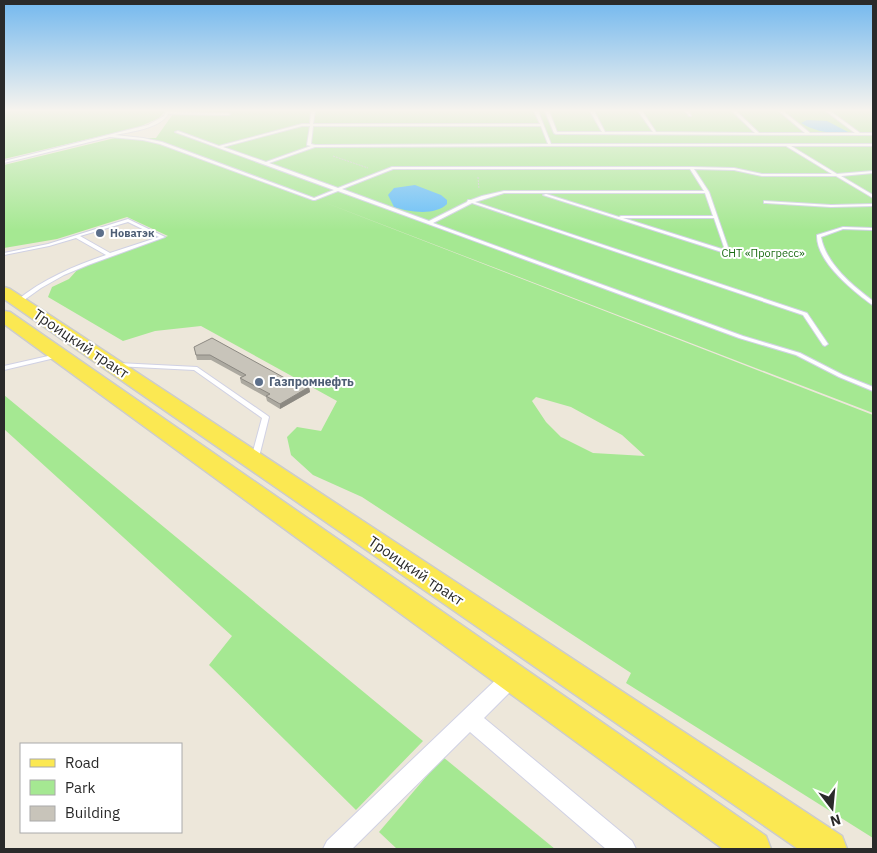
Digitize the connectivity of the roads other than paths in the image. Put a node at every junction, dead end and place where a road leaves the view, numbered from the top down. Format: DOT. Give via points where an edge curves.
graph roads {
  1 [pos="50,151"];
  2 [pos="183,151"];
  3 [pos="230,151"];
  4 [pos="302,151"];
  5 [pos="798,151"];
  6 [pos="4,162"];
  7 [pos="266,163"];
  8 [pos="691,168"];
  9 [pos="873,172"];
  10 [pos="838,175"];
  11 [pos="340,190"];
  12 [pos="537,192"];
  13 [pos="707,192"];
  14 [pos="873,197"];
  15 [pos="469,201"];
  16 [pos="766,202"];
  17 [pos="873,205"];
  18 [pos="614,217"];
  19 [pos="716,217"];
  20 [pos="429,223"];
  21 [pos="873,229"];
  22 [pos="76,236"];
  23 [pos="4,254"];
  24 [pos="110,255"];
  25 [pos="8,303"];
  26 [pos="873,303"];
  27 [pos="825,344"];
  28 [pos="60,356"];
  29 [pos="110,364"];
  30 [pos="4,368"];
  31 [pos="873,390"];
  32 [pos="254,461"];
  33 [pos="512,677"];
  34 [pos="469,718"];
  35 [pos="335,849"];
  36 [pos="624,849"];
  37 [pos="753,849"];
  38 [pos="829,849"];
  1 -- 6 [label="lane"];
  2 -- 11 [label="lane" via="314,199"];
  3 -- 7 [label="lane"];
  4 -- 7 [label="lane"];
  5 -- 10 [label="lane"];
  7 -- 11 [label="lane"];
  8 -- 10 [label="lane" via="734,169 762,174"];
  8 -- 11 [label="lane" via="392,168"];
  8 -- 13 [label="lane"];
  9 -- 10 [label="lane"];
  10 -- 14 [label="lane"];
  11 -- 20 [label="lane"];
  12 -- 13 [label="lane"];
  12 -- 15 [label="lane" via="504,192"];
  12 -- 18 [label="lane"];
  13 -- 19 [label="lane"];
  15 -- 20 [label="lane"];
  15 -- 27 [label="lane" via="805,314"];
  16 -- 17 [label="lane"];
  18 -- 19 [label="lane"];
  18 -- 19 [label="lane" via="728,254"];
  20 -- 31 [label="lane" via="741,337 798,354"];
  21 -- 26 [label="lane" via="843,228 819,236 819,246 832,264"];
  22 -- 23 [label="lane"];
  22 -- 24 [label="lane"];
  22 -- 24 [label="lane" via="128,220 163,237"];
  24 -- 25 [label="lane" via="74,268"];
  25 -- 28 [label="main road, Троицкий тракт"];
  25 -- 29 [label="main road, Троицкий тракт"];
  28 -- 30 [label="lane"];
  28 -- 33 [label="main road, Троицкий тракт"];
  29 -- 32 [label="main road, Троицкий тракт"];
  29 -- 32 [label="lane" via="195,368 266,417"];
  32 -- 38 [label="main road, Троицкий тракт"];
  33 -- 34 [label="street"];
  33 -- 37 [label="main road, Троицкий тракт"];
  34 -- 35 [label="street"];
  34 -- 36 [label="street"];
}
